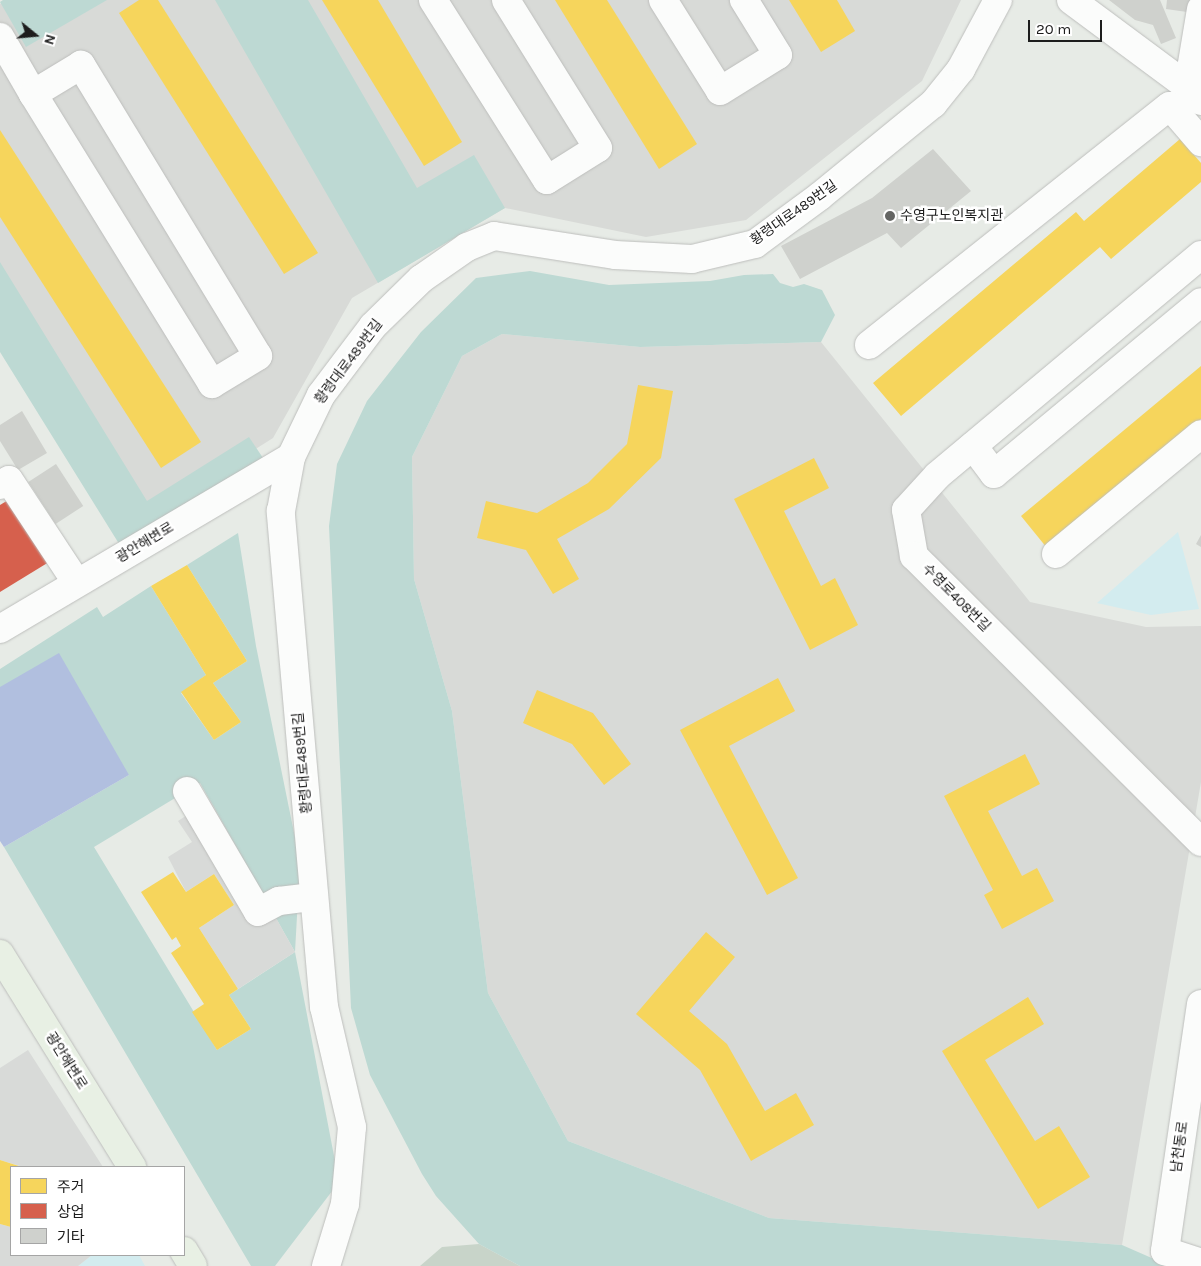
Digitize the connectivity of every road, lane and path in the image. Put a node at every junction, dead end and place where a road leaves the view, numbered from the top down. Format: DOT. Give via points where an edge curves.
graph roads {
  1 [pos="433,0"];
  2 [pos="506,0"];
  3 [pos="664,0"];
  4 [pos="744,0"];
  5 [pos="998,0"];
  6 [pos="1071,0"];
  7 [pos="1201,9"];
  8 [pos="0,37"];
  9 [pos="34,94"];
  10 [pos="1194,94"];
  11 [pos="1201,142"];
  12 [pos="1201,255"];
  13 [pos="1201,302"];
  14 [pos="869,345"];
  15 [pos="1201,434"];
  16 [pos="973,446"];
  17 [pos="291,457"];
  18 [pos="5,482"];
  19 [pos="1056,554"];
  20 [pos="77,583"];
  21 [pos="0,629"];
  22 [pos="186,791"];
  23 [pos="1201,842"];
  24 [pos="313,897"];
  25 [pos="0,954"];
  26 [pos="1201,1004"];
  27 [pos="131,1166"];
  28 [pos="185,1253"];
  29 [pos="1201,1263"];
  30 [pos="193,1266"];
  31 [pos="326,1266"];
  1 -- 2 [label="street" via="547,180 598,148"];
  3 -- 4 [label="street" via="720,91 778,55"];
  5 -- 17 [label="street, 황령대로489번길" via="961,69 933,104 755,244 692,259 615,255 494,236 467,247 421,279 373,326 321,395"];
  6 -- 10 [label="street"];
  7 -- 10 [label="street"];
  8 -- 9 [label="street"];
  9 -- 9 [label="street" via="212,384 258,356 81,65"];
  11 -- 14 [label="street" via="1170,106 1158,127"];
  12 -- 16 [label="street, 수영로408번길"];
  13 -- 16 [label="street" via="994,474"];
  15 -- 19 [label="street"];
  16 -- 23 [label="street, 수영로408번길" via="937,476 906,510 914,556"];
  17 -- 20 [label="street, 광안해변로"];
  17 -- 24 [label="street, 황령대로489번길" via="282,511"];
  18 -- 20 [label="street"];
  20 -- 21 [label="street, 광안해변로"];
  22 -- 24 [label="street" via="258,912 279,901"];
  24 -- 31 [label="street, 황령대로489번길" via="324,1007 352,1127 345,1204"];
  25 -- 27 [label="main road, 광안해변로"];
  26 -- 29 [label="street, 남천동로" via="1165,1251"];
  28 -- 30 [label="main road"];
}
